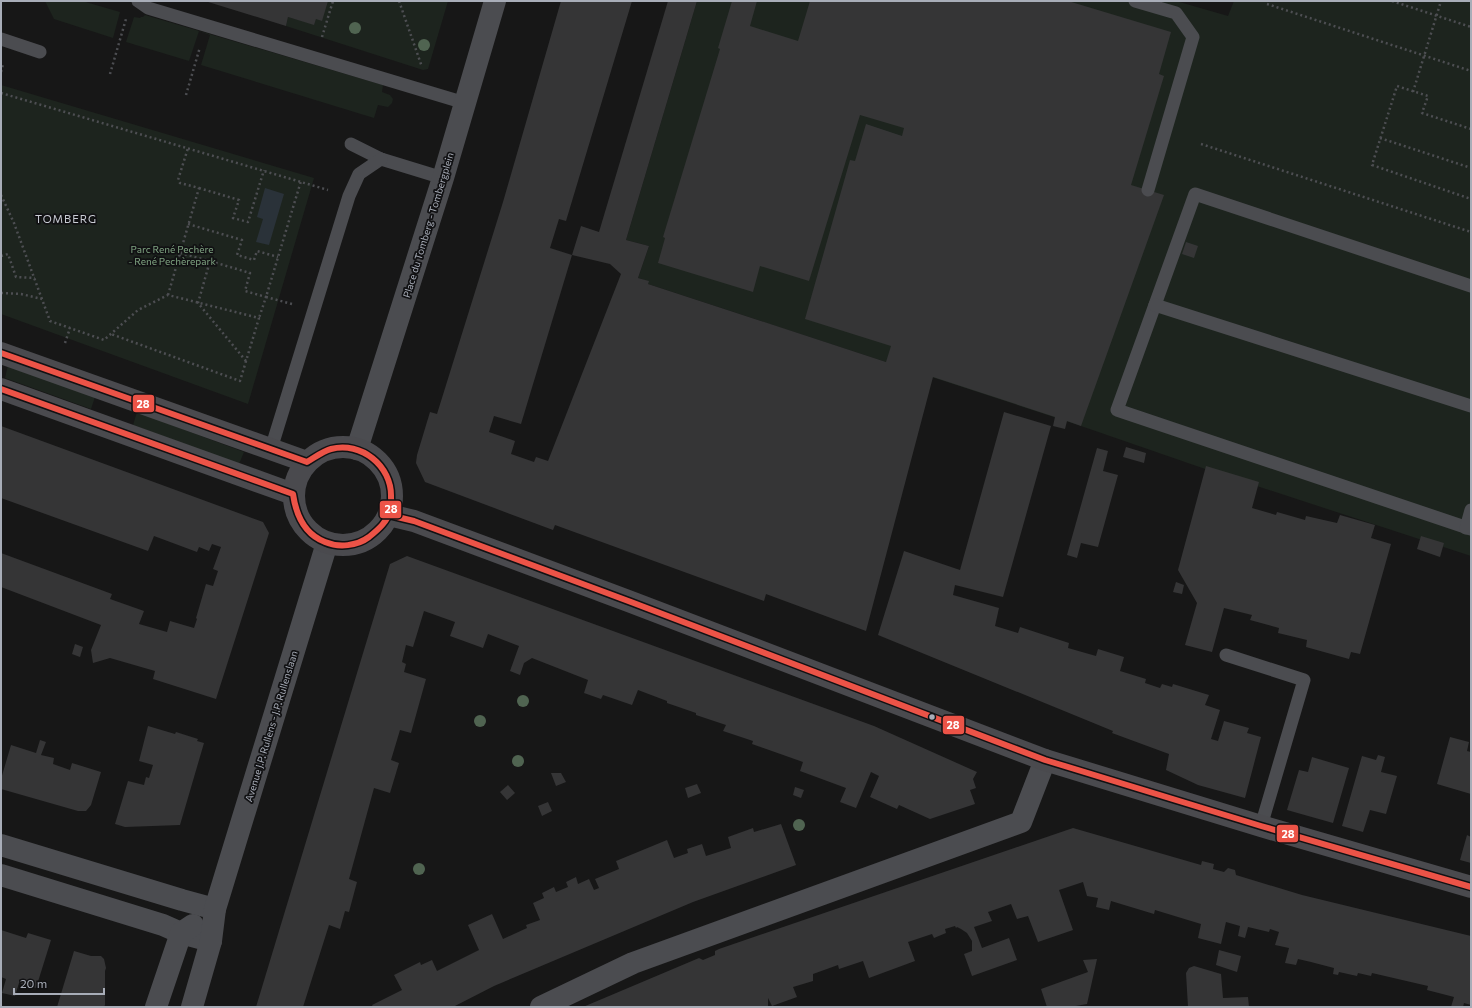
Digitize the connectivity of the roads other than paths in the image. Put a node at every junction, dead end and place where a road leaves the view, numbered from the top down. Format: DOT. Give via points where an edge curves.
graph roads {
  1 [pos="138,1"];
  2 [pos="495,1"];
  3 [pos="1134,1"];
  4 [pos="1,39"];
  5 [pos="40,52"];
  6 [pos="465,103"];
  7 [pos="351,144"];
  8 [pos="380,159"];
  9 [pos="443,178"];
  10 [pos="1148,190"];
  11 [pos="1471,286"];
  12 [pos="1155,305"];
  13 [pos="1,353"];
  14 [pos="1,389"];
  15 [pos="1471,406"];
  16 [pos="271,448"];
  17 [pos="357,448"];
  18 [pos="307,462"];
  19 [pos="293,494"];
  20 [pos="1471,510"];
  21 [pos="389,515"];
  22 [pos="1468,528"];
  23 [pos="327,543"];
  24 [pos="1226,655"];
  25 [pos="1045,760"];
  26 [pos="1261,826"];
  27 [pos="1,845"];
  28 [pos="1,875"];
  29 [pos="1471,887"];
  30 [pos="215,908"];
  31 [pos="182,933"];
  32 [pos="211,941"];
  33 [pos="156,1007"];
  34 [pos="192,1007"];
  35 [pos="541,1007"];
  1 -- 6 [label="lane" via="148,8"];
  2 -- 6 [label="street, Place du Tomberg - Tombergplein"];
  3 -- 10 [label="lane" via="1176,13 1193,37"];
  4 -- 5 [label="lane"];
  6 -- 9 [label="street, Place du Tomberg - Tombergplein"];
  7 -- 8 [label="lane"];
  8 -- 9 [label="lane"];
  8 -- 16 [label="lane" via="359,174 349,196"];
  9 -- 17 [label="street, Place du Tomberg - Tombergplein"];
  11 -- 12 [label="lane" via="1195,194"];
  12 -- 15 [label="lane"];
  12 -- 22 [label="lane" via="1117,410"];
  13 -- 16 [label="street"];
  14 -- 19 [label="street"];
  16 -- 18 [label="street"];
  17 -- 18 [label="street" via="330,448"];
  17 -- 21 [label="street" via="370,454 388,475 392,488"];
  18 -- 19 [label="street" via="295,482"];
  19 -- 23 [label="street" via="298,519 305,529"];
  20 -- 22 [label="lane"];
  21 -- 23 [label="street" via="381,528 370,538 357,544 342,546"];
  21 -- 25 [label="street" via="414,521 616,596"];
  23 -- 30 [label="street, Avenue J.P. Rullens - J.P. Rullenslaan"];
  24 -- 26 [label="lane" via="1304,680"];
  25 -- 26 [label="street"];
  25 -- 35 [label="street" via="1021,822 633,963"];
  26 -- 29 [label="street"];
  27 -- 30 [label="street"];
  28 -- 31 [label="street"];
  30 -- 31 [label="street"];
  30 -- 32 [label="street, Avenue J.P. Rullens - J.P. Rullenslaan"];
  31 -- 32 [label="street"];
  31 -- 33 [label="street"];
  32 -- 34 [label="street, Avenue J.P. Rullens - J.P. Rullenslaan"];
}
